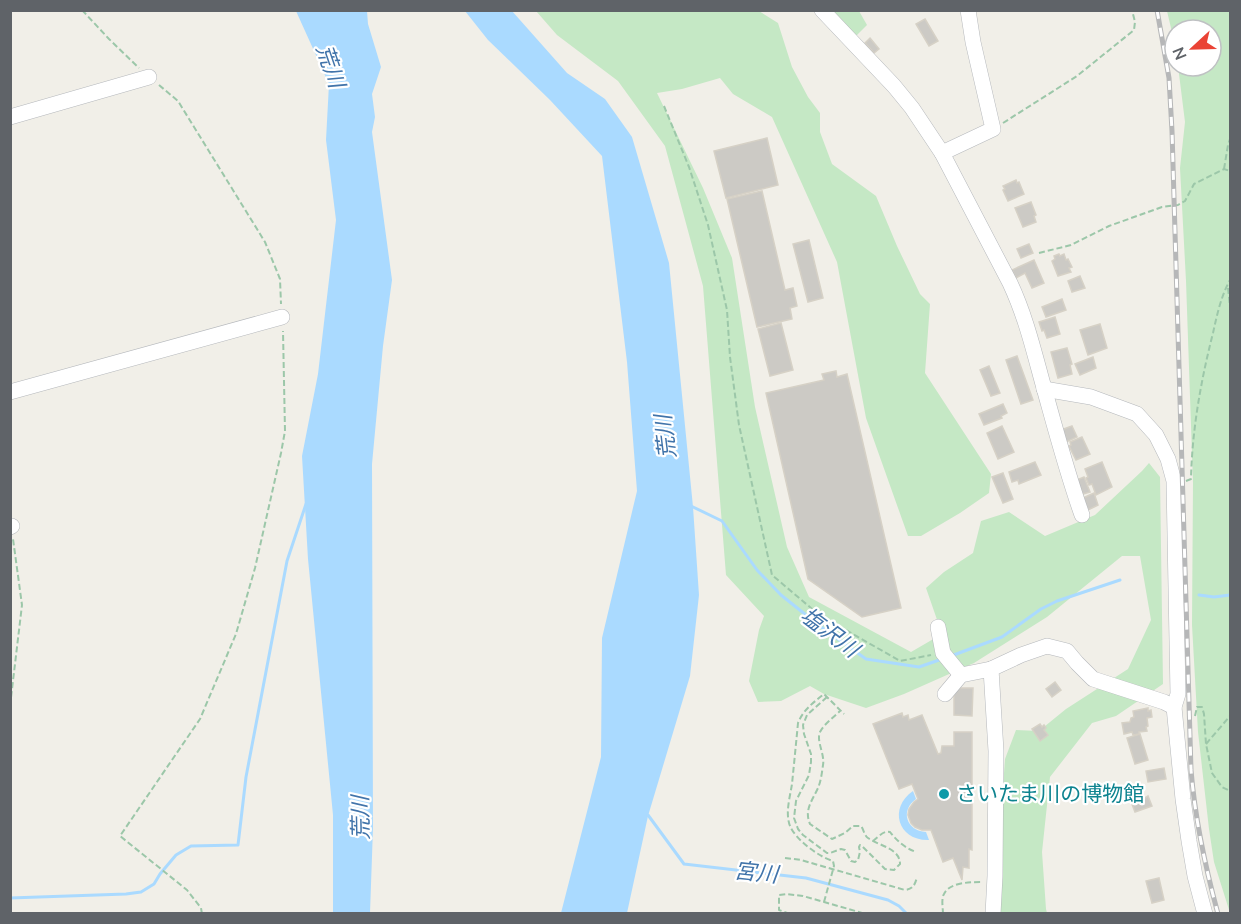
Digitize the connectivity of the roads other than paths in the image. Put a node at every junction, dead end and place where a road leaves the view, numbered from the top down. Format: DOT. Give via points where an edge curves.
graph roads {
  1 [pos="822,10"];
  2 [pos="968,10"];
  3 [pos="149,77"];
  4 [pos="12,112"];
  5 [pos="942,153"];
  6 [pos="282,317"];
  7 [pos="1044,389"];
  8 [pos="10,392"];
  9 [pos="1083,515"];
  10 [pos="938,627"];
  11 [pos="990,669"];
  12 [pos="961,675"];
  13 [pos="945,694"];
  14 [pos="1174,706"];
  15 [pos="993,914"];
  16 [pos="1205,914"];
  1 -- 5 [label="street" via="912,108"];
  2 -- 5 [label="street" via="993,129"];
  3 -- 4 [label="street"];
  5 -- 7 [label="street" via="1019,304"];
  6 -- 8 [label="street"];
  7 -- 9 [label="street"];
  7 -- 14 [label="street" via="1091,397 1137,414 1156,435 1168,459 1174,481 1178,694"];
  10 -- 12 [label="street" via="943,653"];
  11 -- 12 [label="street"];
  11 -- 14 [label="street" via="1047,646 1067,651 1093,679"];
  11 -- 15 [label="street" via="996,751"];
  12 -- 13 [label="street"];
  14 -- 16 [label="street" via="1189,841"];
}
